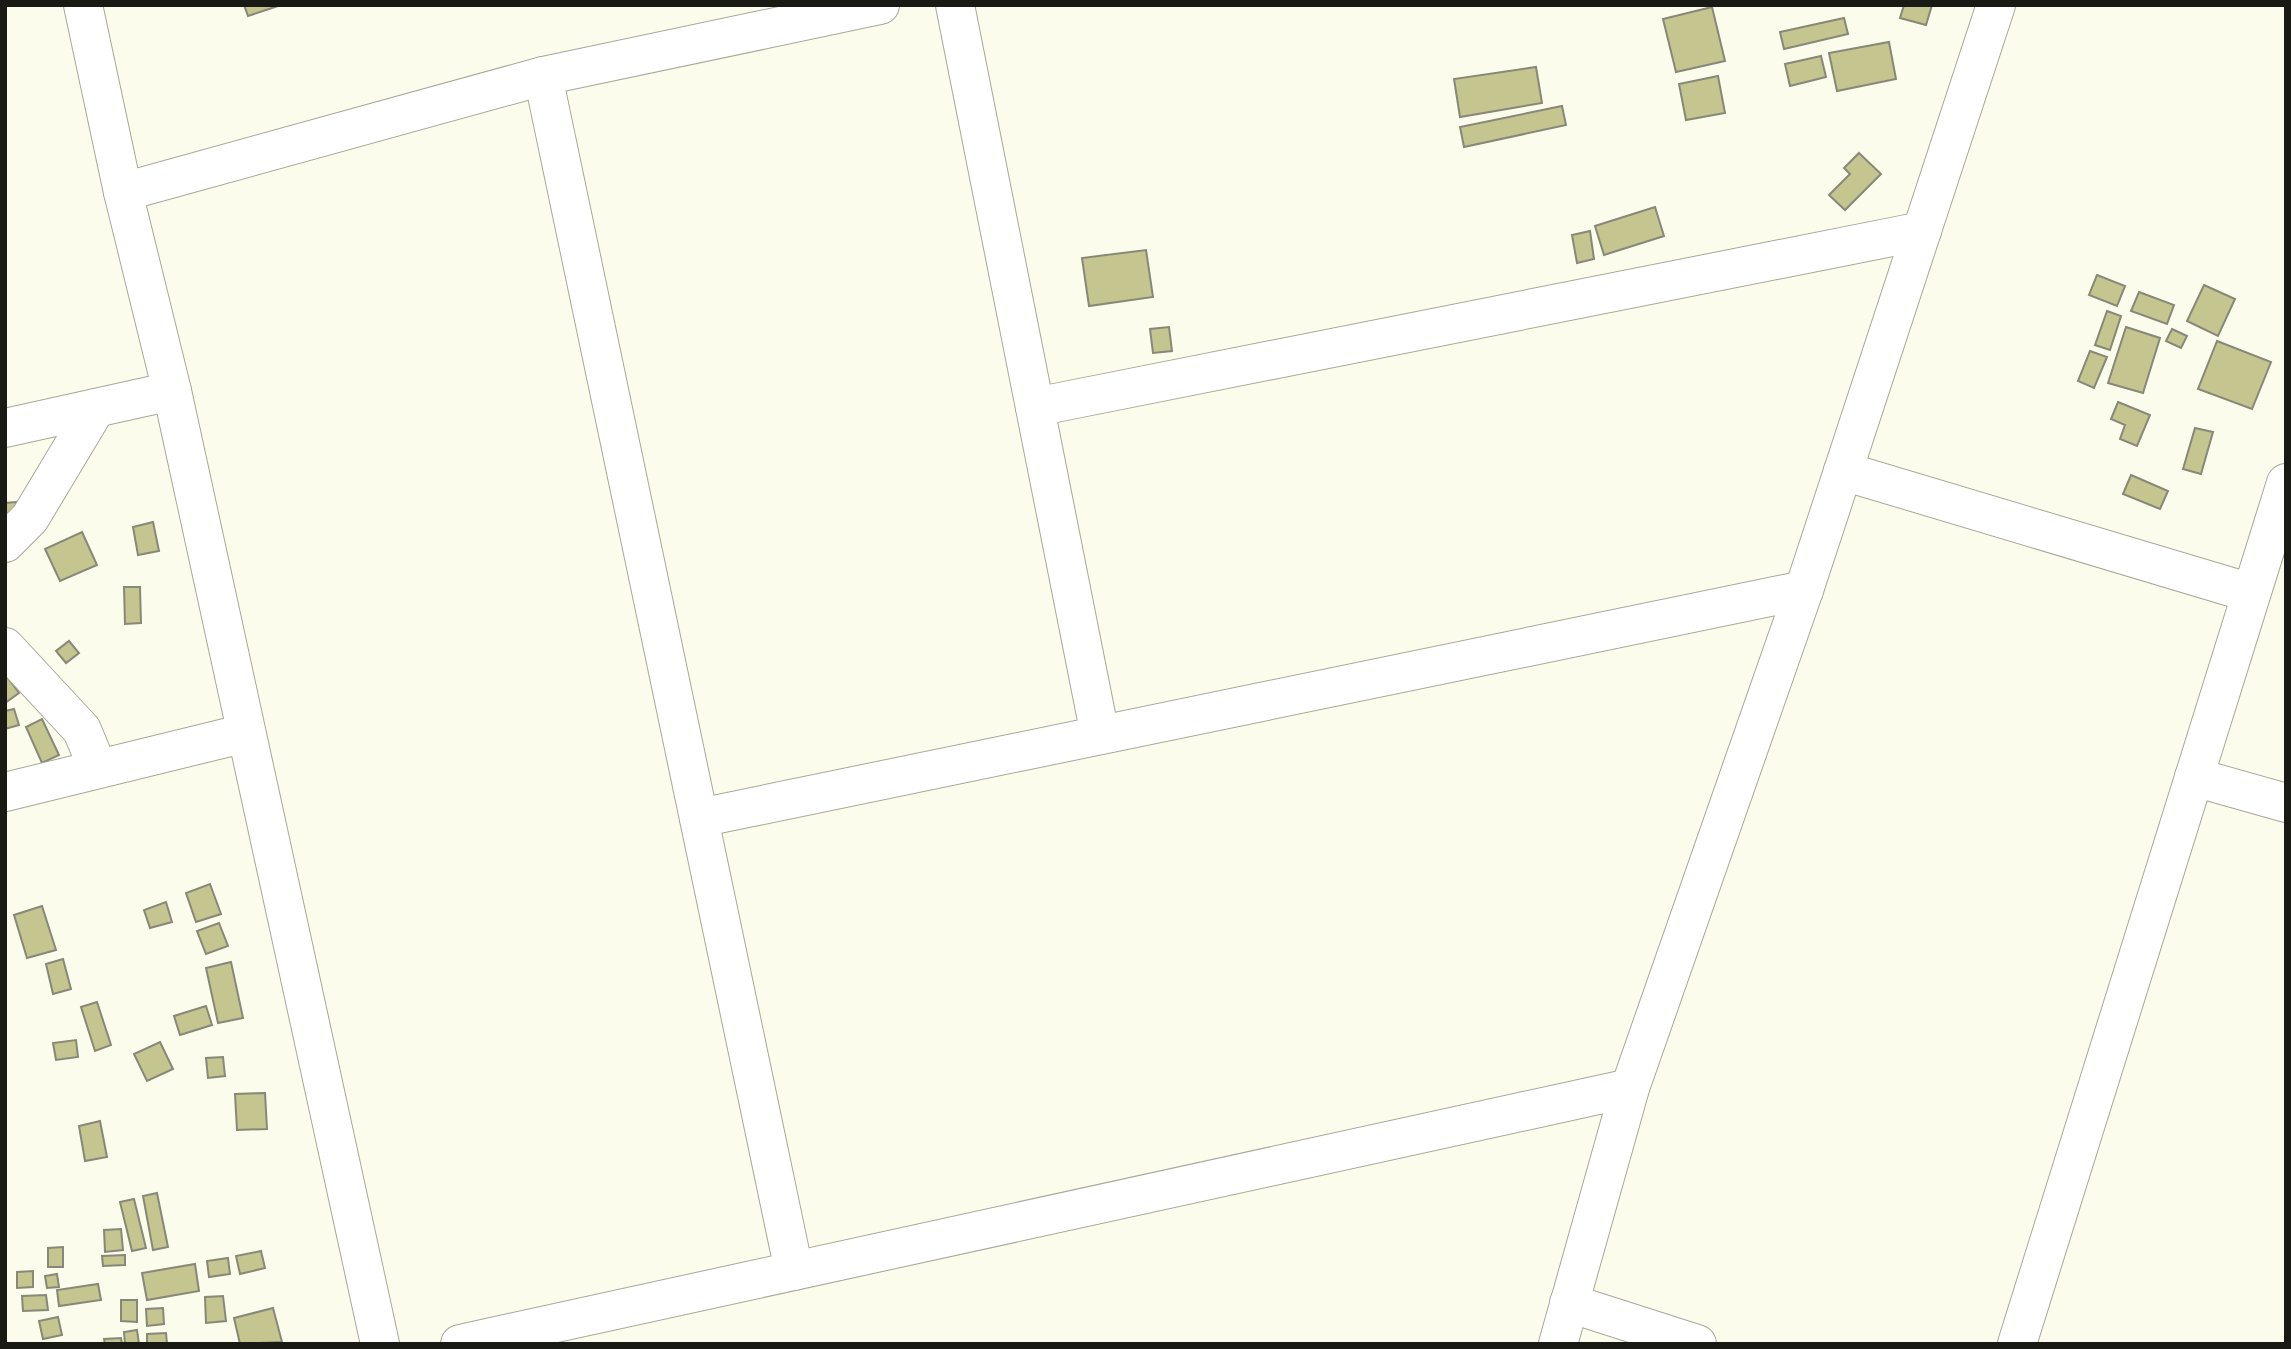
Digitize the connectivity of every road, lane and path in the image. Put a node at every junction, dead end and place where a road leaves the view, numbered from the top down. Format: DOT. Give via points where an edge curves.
graph roads {
  1 [pos="83,5"];
  2 [pos="880,5"];
  3 [pos="955,5"];
  4 [pos="1996,5"];
  5 [pos="543,76"];
  6 [pos="123,192"];
  7 [pos="1922,231"];
  8 [pos="172,391"];
  9 [pos="1035,407"];
  10 [pos="96,408"];
  11 [pos="5,428"];
  12 [pos="1843,471"];
  13 [pos="2286,482"];
  14 [pos="5,543"];
  15 [pos="1804,590"];
  16 [pos="2251,593"];
  17 [pos="5,648"];
  18 [pos="247,733"];
  19 [pos="1100,735"];
  20 [pos="98,769"];
  21 [pos="2194,777"];
  22 [pos="5,792"];
  23 [pos="2286,803"];
  24 [pos="699,818"];
  25 [pos="1630,1088"];
  26 [pos="794,1271"];
  27 [pos="1569,1303"];
  28 [pos="380,1344"];
  29 [pos="460,1344"];
  30 [pos="1558,1344"];
  31 [pos="1697,1344"];
  32 [pos="2017,1344"];
  1 -- 6 [label="street"];
  2 -- 5 [label="street"];
  3 -- 9 [label="street"];
  4 -- 7 [label="street"];
  5 -- 6 [label="street"];
  5 -- 24 [label="street"];
  6 -- 8 [label="street"];
  7 -- 9 [label="street"];
  7 -- 12 [label="street"];
  8 -- 10 [label="street"];
  8 -- 18 [label="street"];
  9 -- 19 [label="street"];
  10 -- 11 [label="street"];
  10 -- 14 [label="street" via="30,518"];
  12 -- 15 [label="street"];
  12 -- 16 [label="street"];
  13 -- 16 [label="street"];
  15 -- 19 [label="street"];
  15 -- 25 [label="street"];
  16 -- 21 [label="street"];
  17 -- 20 [label="street" via="82,730"];
  18 -- 20 [label="street"];
  18 -- 28 [label="street"];
  19 -- 24 [label="street"];
  20 -- 22 [label="street"];
  21 -- 23 [label="street"];
  21 -- 32 [label="street"];
  24 -- 26 [label="street"];
  25 -- 26 [label="street"];
  25 -- 27 [label="street"];
  26 -- 29 [label="street"];
  27 -- 30 [label="street"];
  27 -- 31 [label="street"];
}
